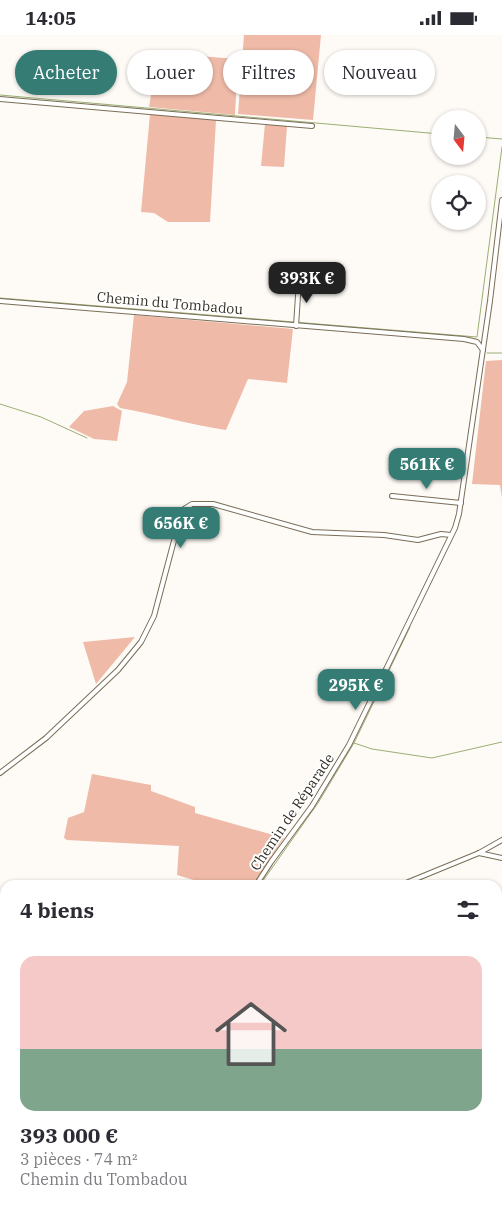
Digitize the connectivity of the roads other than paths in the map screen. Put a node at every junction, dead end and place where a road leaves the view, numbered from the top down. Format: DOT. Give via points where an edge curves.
graph roads {
  1 [pos="0,99"];
  2 [pos="312,126"];
  3 [pos="502,200"];
  4 [pos="300,281"];
  5 [pos="0,301"];
  6 [pos="296,326"];
  7 [pos="483,350"];
  8 [pos="392,496"];
  9 [pos="460,503"];
  10 [pos="451,535"];
  11 [pos="0,773"];
  12 [pos="502,840"];
  13 [pos="479,853"];
  14 [pos="502,858"];
  15 [pos="259,880"];
  16 [pos="413,880"];
  1 -- 2 [label="street"];
  3 -- 7 [label="street, Chemin de Réparade"];
  4 -- 6 [label="street"];
  5 -- 6 [label="street, Chemin du Tombadou"];
  6 -- 7 [label="street, Chemin du Tombadou" via="464,339 477,342"];
  7 -- 9 [label="street, Chemin de Réparade"];
  8 -- 9 [label="street"];
  9 -- 10 [label="street, Chemin de Réparade"];
  10 -- 11 [label="street" via="418,540 312,532 226,507 192,504 184,509 180,518 154,616 141,642 118,670 46,738"];
  10 -- 15 [label="street, Chemin de Réparade" via="350,745"];
  12 -- 13 [label="street"];
  13 -- 14 [label="street"];
  13 -- 16 [label="street"];
}
